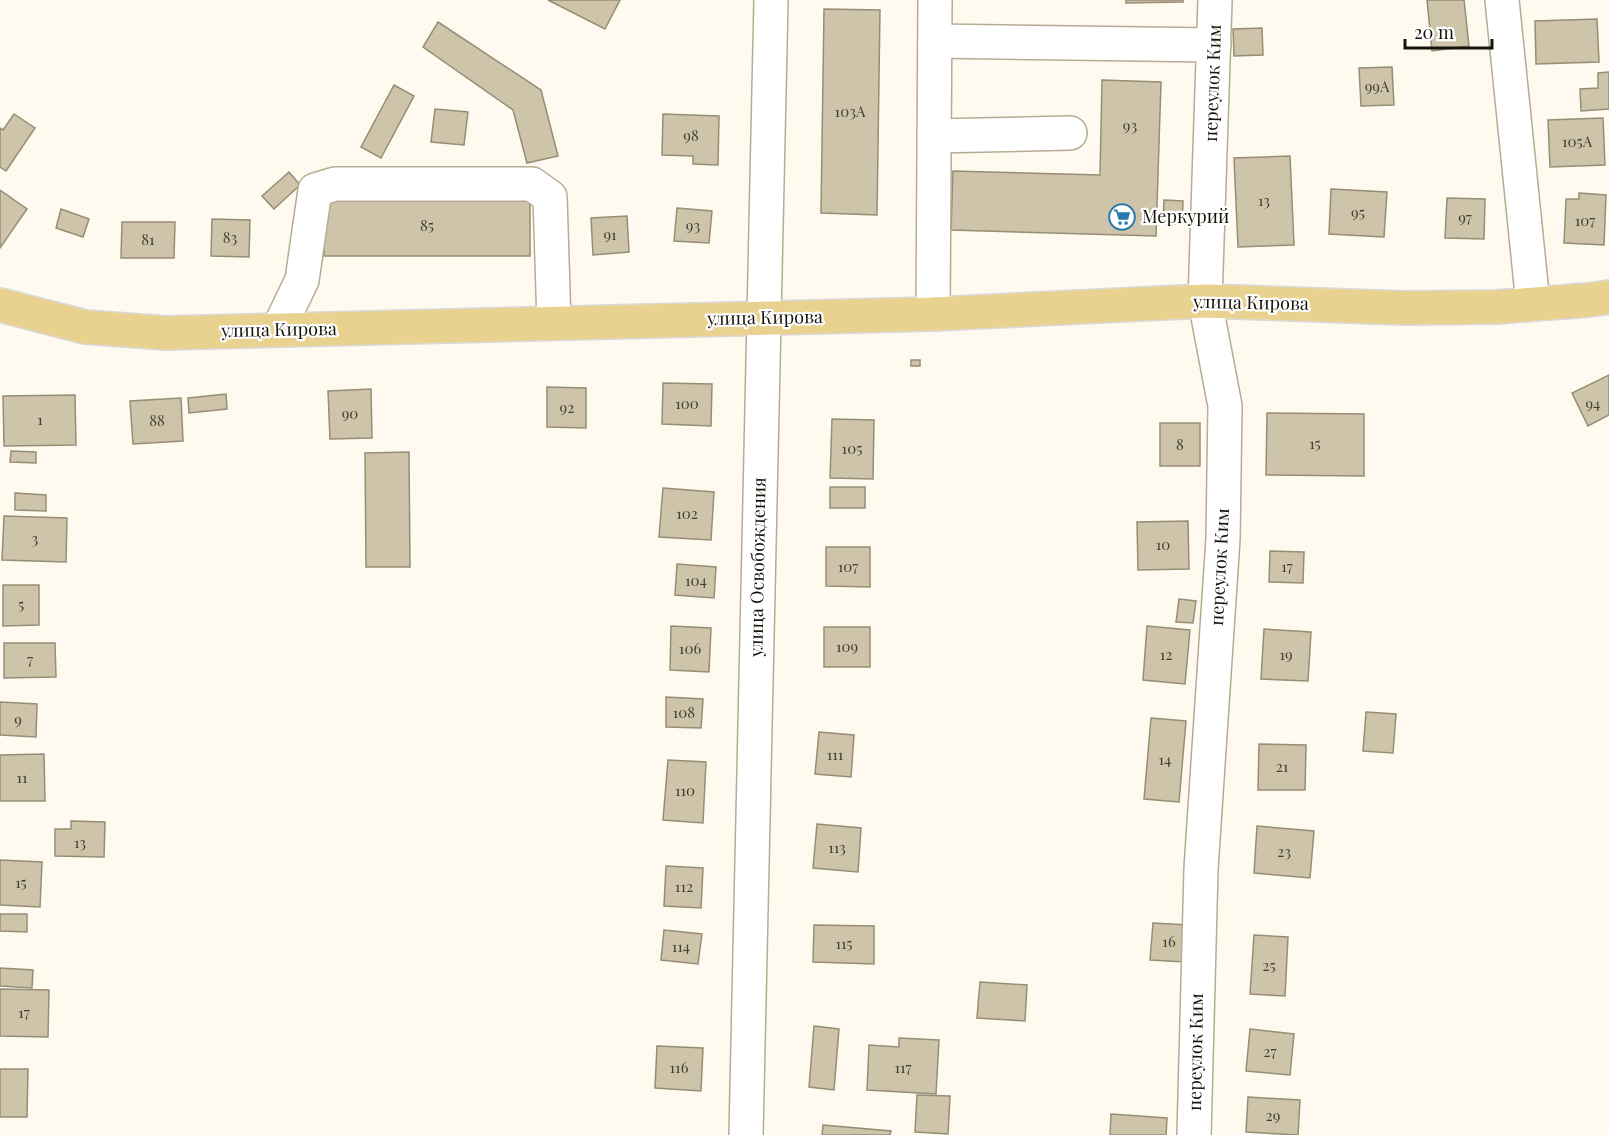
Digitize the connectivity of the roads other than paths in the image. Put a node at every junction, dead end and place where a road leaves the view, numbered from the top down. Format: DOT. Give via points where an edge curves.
graph roads {
  1 [pos="771,0"];
  2 [pos="936,0"];
  3 [pos="1215,0"];
  4 [pos="1502,0"];
  5 [pos="935,40"];
  6 [pos="1214,45"];
  7 [pos="1070,133"];
  8 [pos="934,136"];
  9 [pos="1609,297"];
  10 [pos="1205,301"];
  11 [pos="1533,304"];
  12 [pos="2,312"];
  13 [pos="933,314"];
  14 [pos="763,317"];
  15 [pos="554,322"];
  16 [pos="278,330"];
  17 [pos="746,1135"];
  18 [pos="1194,1135"];
  1 -- 14 [label="street, улица Освобождения"];
  2 -- 5 [label="street"];
  3 -- 6 [label="street, переулок Ким"];
  4 -- 11 [label="street"];
  5 -- 6 [label="street"];
  5 -- 8 [label="street"];
  6 -- 10 [label="street, переулок Ким"];
  7 -- 8 [label="street"];
  8 -- 13 [label="street"];
  9 -- 11 [label="main road, улица Кирова"];
  10 -- 11 [label="main road, улица Кирова" via="1405,308"];
  10 -- 13 [label="main road, улица Кирова"];
  10 -- 18 [label="street, переулок Ким" via="1225,406 1223,539 1201,869"];
  12 -- 16 [label="main road, улица Кирова" via="85,327 166,333"];
  13 -- 14 [label="main road, улица Кирова"];
  14 -- 15 [label="main road, улица Кирова"];
  14 -- 17 [label="street, улица Освобождения"];
  15 -- 16 [label="main road, улица Кирова"];
  15 -- 16 [label="street" via="550,197 532,184 335,184 315,190 302,280"];
}
